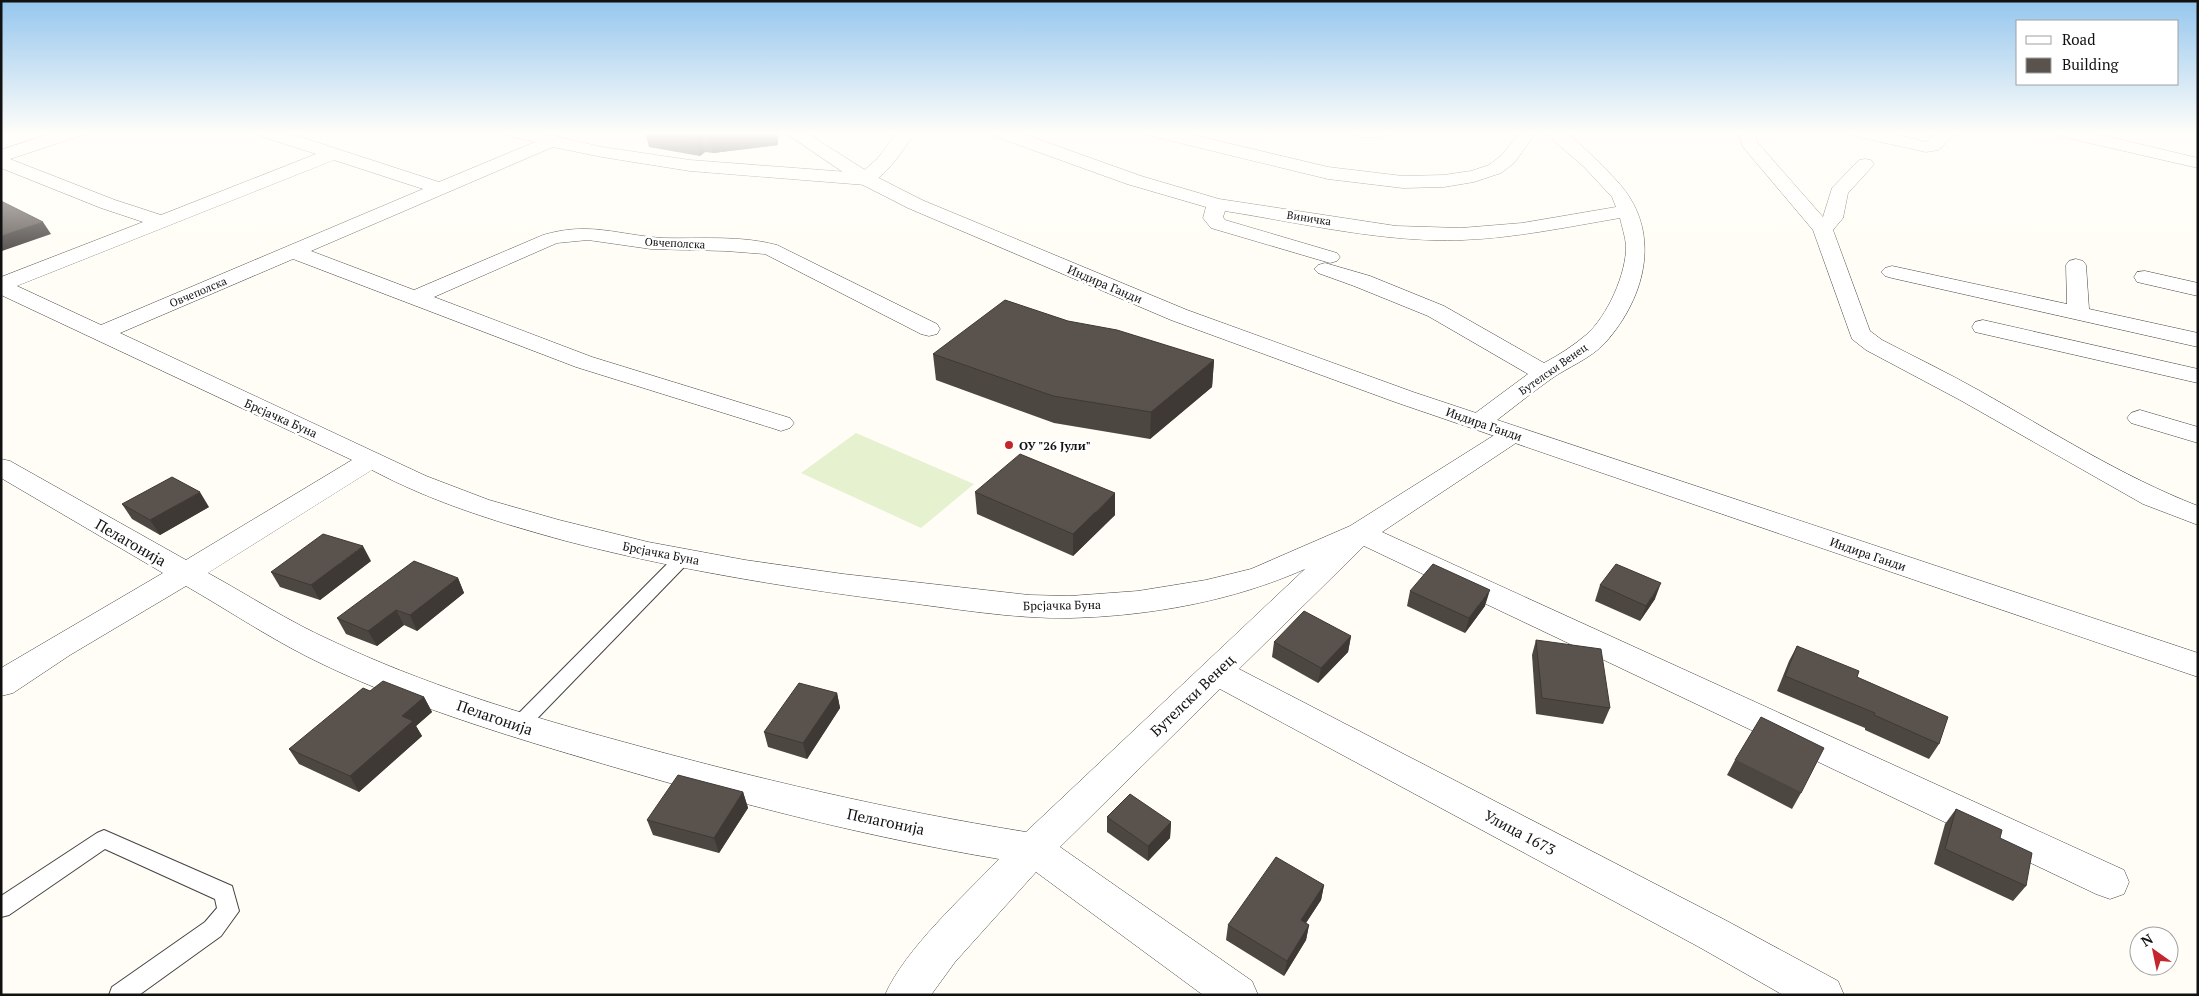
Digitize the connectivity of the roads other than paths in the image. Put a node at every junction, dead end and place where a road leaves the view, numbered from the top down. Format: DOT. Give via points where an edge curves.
graph roads {
  1 [pos="43,178"];
  2 [pos="272,178"];
  3 [pos="409,178"];
  4 [pos="465,178"];
  5 [pos="867,178"];
  6 [pos="1130,178"];
  7 [pos="1374,178"];
  8 [pos="1459,178"];
  9 [pos="1605,178"];
  10 [pos="1780,178"];
  11 [pos="1852,178"];
  12 [pos="441,189"];
  13 [pos="1217,204"];
  14 [pos="1628,211"];
  15 [pos="163,222"];
  16 [pos="1823,229"];
  17 [pos="294,252"];
  18 [pos="2076,265"];
  19 [pos="1892,272"];
  20 [pos="2145,277"];
  21 [pos="1,286"];
  22 [pos="2198,290"];
  23 [pos="416,297"];
  24 [pos="2078,313"];
  25 [pos="1983,327"];
  26 [pos="929,328"];
  27 [pos="103,332"];
  28 [pos="2198,340"];
  29 [pos="1544,373"];
  30 [pos="2198,376"];
  31 [pos="2140,418"];
  32 [pos="1479,422"];
  33 [pos="781,423"];
  34 [pos="1513,434"];
  35 [pos="2198,435"];
  36 [pos="372,459"];
  37 [pos="1,467"];
  38 [pos="2198,516"];
  39 [pos="1360,533"];
  40 [pos="683,558"];
  41 [pos="186,573"];
  42 [pos="2198,665"];
  43 [pos="1216,672"];
  44 [pos="1,684"];
  45 [pos="518,726"];
  46 [pos="1033,849"];
  47 [pos="2110,882"];
  48 [pos="1,908"];
  49 [pos="120,995"];
  50 [pos="906,995"];
  51 [pos="1237,995"];
  52 [pos="1823,995"];
  1 -- 15 [label="street"];
  2 -- 15 [label="street"];
  3 -- 12 [label="street"];
  4 -- 12 [label="street, Овчеполска"];
  5 -- 32 [label="street, Индира Ганди" via="916,204 1179,315"];
  6 -- 13 [label="street, Виничка"];
  7 -- 8 [label="street" via="1403,182"];
  9 -- 14 [label="street, Бутелски Венец" via="1620,195"];
  10 -- 16 [label="street"];
  11 -- 16 [label="street" via="1839,192 1833,218"];
  12 -- 17 [label="street, Овчеполска"];
  13 -- 14 [label="street, Виничка" via="1396,232 1461,234 1522,229"];
  13 -- 29 [label="street" via="1212,218 1218,224 1327,263 1436,311"];
  14 -- 29 [label="street, Бутелски Венец" via="1636,245 1632,274 1622,302 1596,339"];
  15 -- 21 [label="street"];
  16 -- 38 [label="street" via="1860,334 1874,345 1969,395 2073,456 2153,498"];
  17 -- 23 [label="street"];
  17 -- 27 [label="street, Овчеполска"];
  18 -- 24 [label="street"];
  19 -- 24 [label="street"];
  20 -- 22 [label="street"];
  21 -- 27 [label="street, Брсјачка Буна"];
  23 -- 26 [label="street, Овчеполска" via="550,239 582,232 650,243 770,249"];
  23 -- 33 [label="street" via="584,362"];
  24 -- 28 [label="street"];
  25 -- 30 [label="street"];
  27 -- 36 [label="street, Брсјачка Буна"];
  29 -- 32 [label="street, Бутелски Венец"];
  31 -- 35 [label="street"];
  32 -- 34 [label="street, Индира Ганди"];
  34 -- 39 [label="street, Бутелски Венец"];
  34 -- 42 [label="street, Индира Ганди"];
  36 -- 40 [label="street, Брсјачка Буна" via="405,477 504,514 618,546"];
  36 -- 41 [label="street"];
  37 -- 41 [label="street, Пелагонија"];
  39 -- 40 [label="street, Брсјачка Буна" via="1280,569 1230,586 1089,606 1006,605 812,581"];
  39 -- 43 [label="street, Бутелски Венец"];
  39 -- 47 [label="street"];
  40 -- 45 [label="lane"];
  41 -- 44 [label="street"];
  41 -- 45 [label="street, Пелагонија" via="317,648 412,689"];
  43 -- 46 [label="street, Бутелски Венец"];
  43 -- 52 [label="street, Улица 1673"];
  45 -- 46 [label="street, Пелагонија" via="725,785 955,836"];
  46 -- 50 [label="street, Бутелски Венец" via="941,949"];
  46 -- 51 [label="street"];
  48 -- 49 [label="lane" via="104,840 226,893 228,911 213,929"];
}
